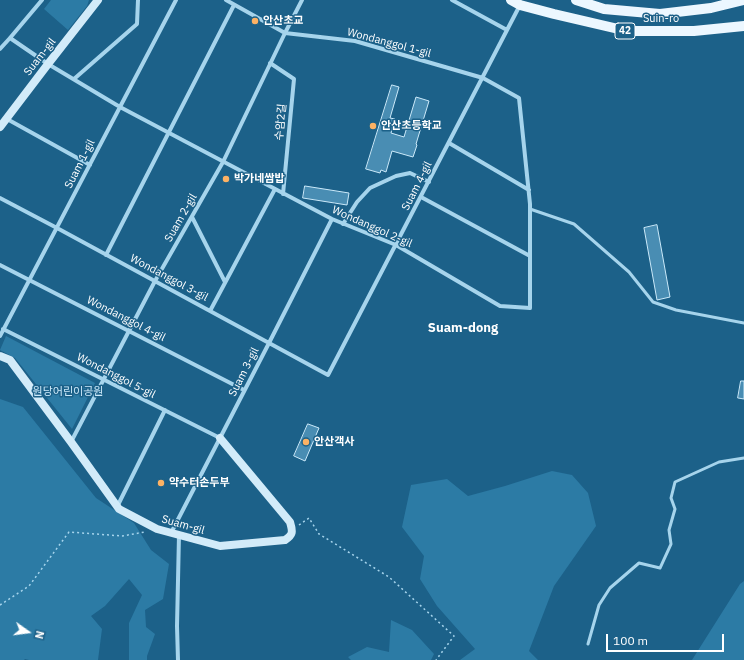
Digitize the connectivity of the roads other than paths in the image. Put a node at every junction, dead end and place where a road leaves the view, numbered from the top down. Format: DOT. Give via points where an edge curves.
graph roads {
  1 [pos="42,0"];
  2 [pos="98,0"];
  3 [pos="138,0"];
  4 [pos="176,0"];
  5 [pos="226,0"];
  6 [pos="302,0"];
  7 [pos="452,0"];
  8 [pos="511,0"];
  9 [pos="576,0"];
  10 [pos="743,0"];
  11 [pos="234,4"];
  12 [pos="520,5"];
  13 [pos="744,26"];
  14 [pos="507,30"];
  15 [pos="285,33"];
  16 [pos="10,38"];
  17 [pos="0,49"];
  18 [pos="270,63"];
  19 [pos="48,64"];
  20 [pos="483,78"];
  21 [pos="74,80"];
  22 [pos="120,107"];
  23 [pos="7,119"];
  24 [pos="0,127"];
  25 [pos="169,133"];
  26 [pos="449,143"];
  27 [pos="223,162"];
  28 [pos="90,165"];
  29 [pos="429,182"];
  30 [pos="275,189"];
  31 [pos="529,190"];
  32 [pos="283,194"];
  33 [pos="421,197"];
  34 [pos="0,198"];
  35 [pos="530,209"];
  36 [pos="192,217"];
  37 [pos="332,219"];
  38 [pos="343,224"];
  39 [pos="57,228"];
  40 [pos="396,245"];
  41 [pos="106,255"];
  42 [pos="530,256"];
  43 [pos="0,265"];
  44 [pos="29,280"];
  45 [pos="155,281"];
  46 [pos="225,282"];
  47 [pos="210,311"];
  48 [pos="744,323"];
  49 [pos="4,329"];
  50 [pos="129,331"];
  51 [pos="0,336"];
  52 [pos="269,343"];
  53 [pos="0,356"];
  54 [pos="328,375"];
  55 [pos="104,380"];
  56 [pos="244,390"];
  57 [pos="165,410"];
  58 [pos="220,438"];
  59 [pos="71,442"];
  60 [pos="744,458"];
  61 [pos="117,507"];
  62 [pos="170,533"];
  63 [pos="179,535"];
  64 [pos="588,644"];
  65 [pos="178,660"];
  1 -- 16 [label="street"];
  2 -- 19 [label="street, Suam-gil"];
  3 -- 21 [label="street" via="137,24"];
  4 -- 22 [label="street, Suam 1-gil"];
  5 -- 11 [label="street, Wondanggol 1-gil"];
  6 -- 15 [label="street, Suam 2-gil"];
  7 -- 14 [label="street"];
  8 -- 12 [label="main road, Suin-ro / 42"];
  9 -- 10 [label="main road, Suin-ro / 42" via="604,9 660,14 711,8"];
  11 -- 15 [label="street, Wondanggol 1-gil"];
  11 -- 25 [label="street"];
  12 -- 13 [label="main road, Suin-ro / 42" via="626,31 694,31"];
  12 -- 14 [label="street, Suam 4-gil"];
  14 -- 20 [label="street, Suam 4-gil"];
  15 -- 18 [label="street, Suam 2-gil"];
  15 -- 20 [label="street, Wondanggol 1-gil" via="355,41"];
  16 -- 17 [label="street"];
  16 -- 19 [label="street, Wondanggol 2-gil"];
  18 -- 27 [label="street, Suam 2-gil"];
  18 -- 32 [label="street, 수암2길" via="294,79"];
  19 -- 21 [label="street, Wondanggol 2-gil"];
  19 -- 23 [label="street, Suam-gil"];
  20 -- 26 [label="street, Suam 4-gil"];
  20 -- 31 [label="street, Wondanggol 2-gil" via="519,98"];
  21 -- 22 [label="street, Wondanggol 2-gil"];
  22 -- 25 [label="street, Wondanggol 2-gil"];
  22 -- 28 [label="street, Suam 1-gil"];
  23 -- 24 [label="street, Suam-gil"];
  23 -- 28 [label="street"];
  25 -- 27 [label="street, Wondanggol 2-gil"];
  25 -- 41 [label="street"];
  26 -- 29 [label="street, Suam 4-gil"];
  26 -- 31 [label="street"];
  27 -- 30 [label="street, Wondanggol 2-gil"];
  27 -- 36 [label="street, Suam 2-gil"];
  28 -- 39 [label="street, Suam 1-gil"];
  29 -- 33 [label="street, Suam 4-gil"];
  29 -- 38 [label="street" via="410,173 396,176 370,188"];
  30 -- 32 [label="street, Wondanggol 2-gil"];
  30 -- 46 [label="street"];
  31 -- 35 [label="street, Wondanggol 2-gil"];
  32 -- 37 [label="street, Wondanggol 2-gil"];
  33 -- 40 [label="street, Suam 4-gil"];
  33 -- 42 [label="street"];
  34 -- 39 [label="street, Wondanggol 3-gil"];
  35 -- 42 [label="street, Wondanggol 2-gil"];
  35 -- 48 [label="lane" via="574,224 628,272 653,302 676,310"];
  36 -- 45 [label="street, Suam 2-gil"];
  36 -- 46 [label="street"];
  37 -- 38 [label="street, Wondanggol 2-gil"];
  37 -- 52 [label="street, Suam 3-gil"];
  38 -- 40 [label="street, Wondanggol 2-gil"];
  39 -- 41 [label="street, Wondanggol 3-gil"];
  39 -- 44 [label="street, Suam 1-gil"];
  40 -- 42 [label="street, Wondanggol 2-gil" via="500,306 530,308"];
  40 -- 54 [label="street, Suam 4-gil"];
  41 -- 45 [label="street, Wondanggol 3-gil"];
  43 -- 44 [label="street, Wondanggol 4-gil"];
  44 -- 49 [label="street, Suam 1-gil"];
  44 -- 50 [label="street, Wondanggol 4-gil"];
  45 -- 47 [label="street, Wondanggol 3-gil"];
  45 -- 50 [label="street, Suam 2-gil"];
  46 -- 47 [label="street"];
  47 -- 52 [label="street, Wondanggol 3-gil"];
  49 -- 51 [label="street, Suam 1-gil"];
  49 -- 55 [label="street, Wondanggol 5-gil"];
  50 -- 55 [label="street, Suam 2-gil"];
  50 -- 56 [label="street, Wondanggol 4-gil"];
  52 -- 54 [label="street, Wondanggol 3-gil"];
  52 -- 56 [label="street, Suam 3-gil"];
  53 -- 59 [label="street, Suam-gil" via="10,360"];
  55 -- 57 [label="street, Wondanggol 5-gil"];
  55 -- 59 [label="street, Suam 2-gil"];
  56 -- 58 [label="street, Suam 3-gil"];
  57 -- 58 [label="street, Wondanggol 5-gil"];
  57 -- 61 [label="street"];
  58 -- 62 [label="street, Suam 3-gil"];
  58 -- 63 [label="street, Suam-gil" via="290,522 293,530 291,536 285,540 220,546"];
  59 -- 61 [label="street, Suam-gil"];
  60 -- 64 [label="lane" via="719,462 675,482 671,498 675,509 669,530 671,544 660,568 639,563 610,588 599,605"];
  61 -- 62 [label="street, Suam-gil" via="157,529"];
  62 -- 63 [label="street, Suam-gil"];
  63 -- 65 [label="street"];
}
